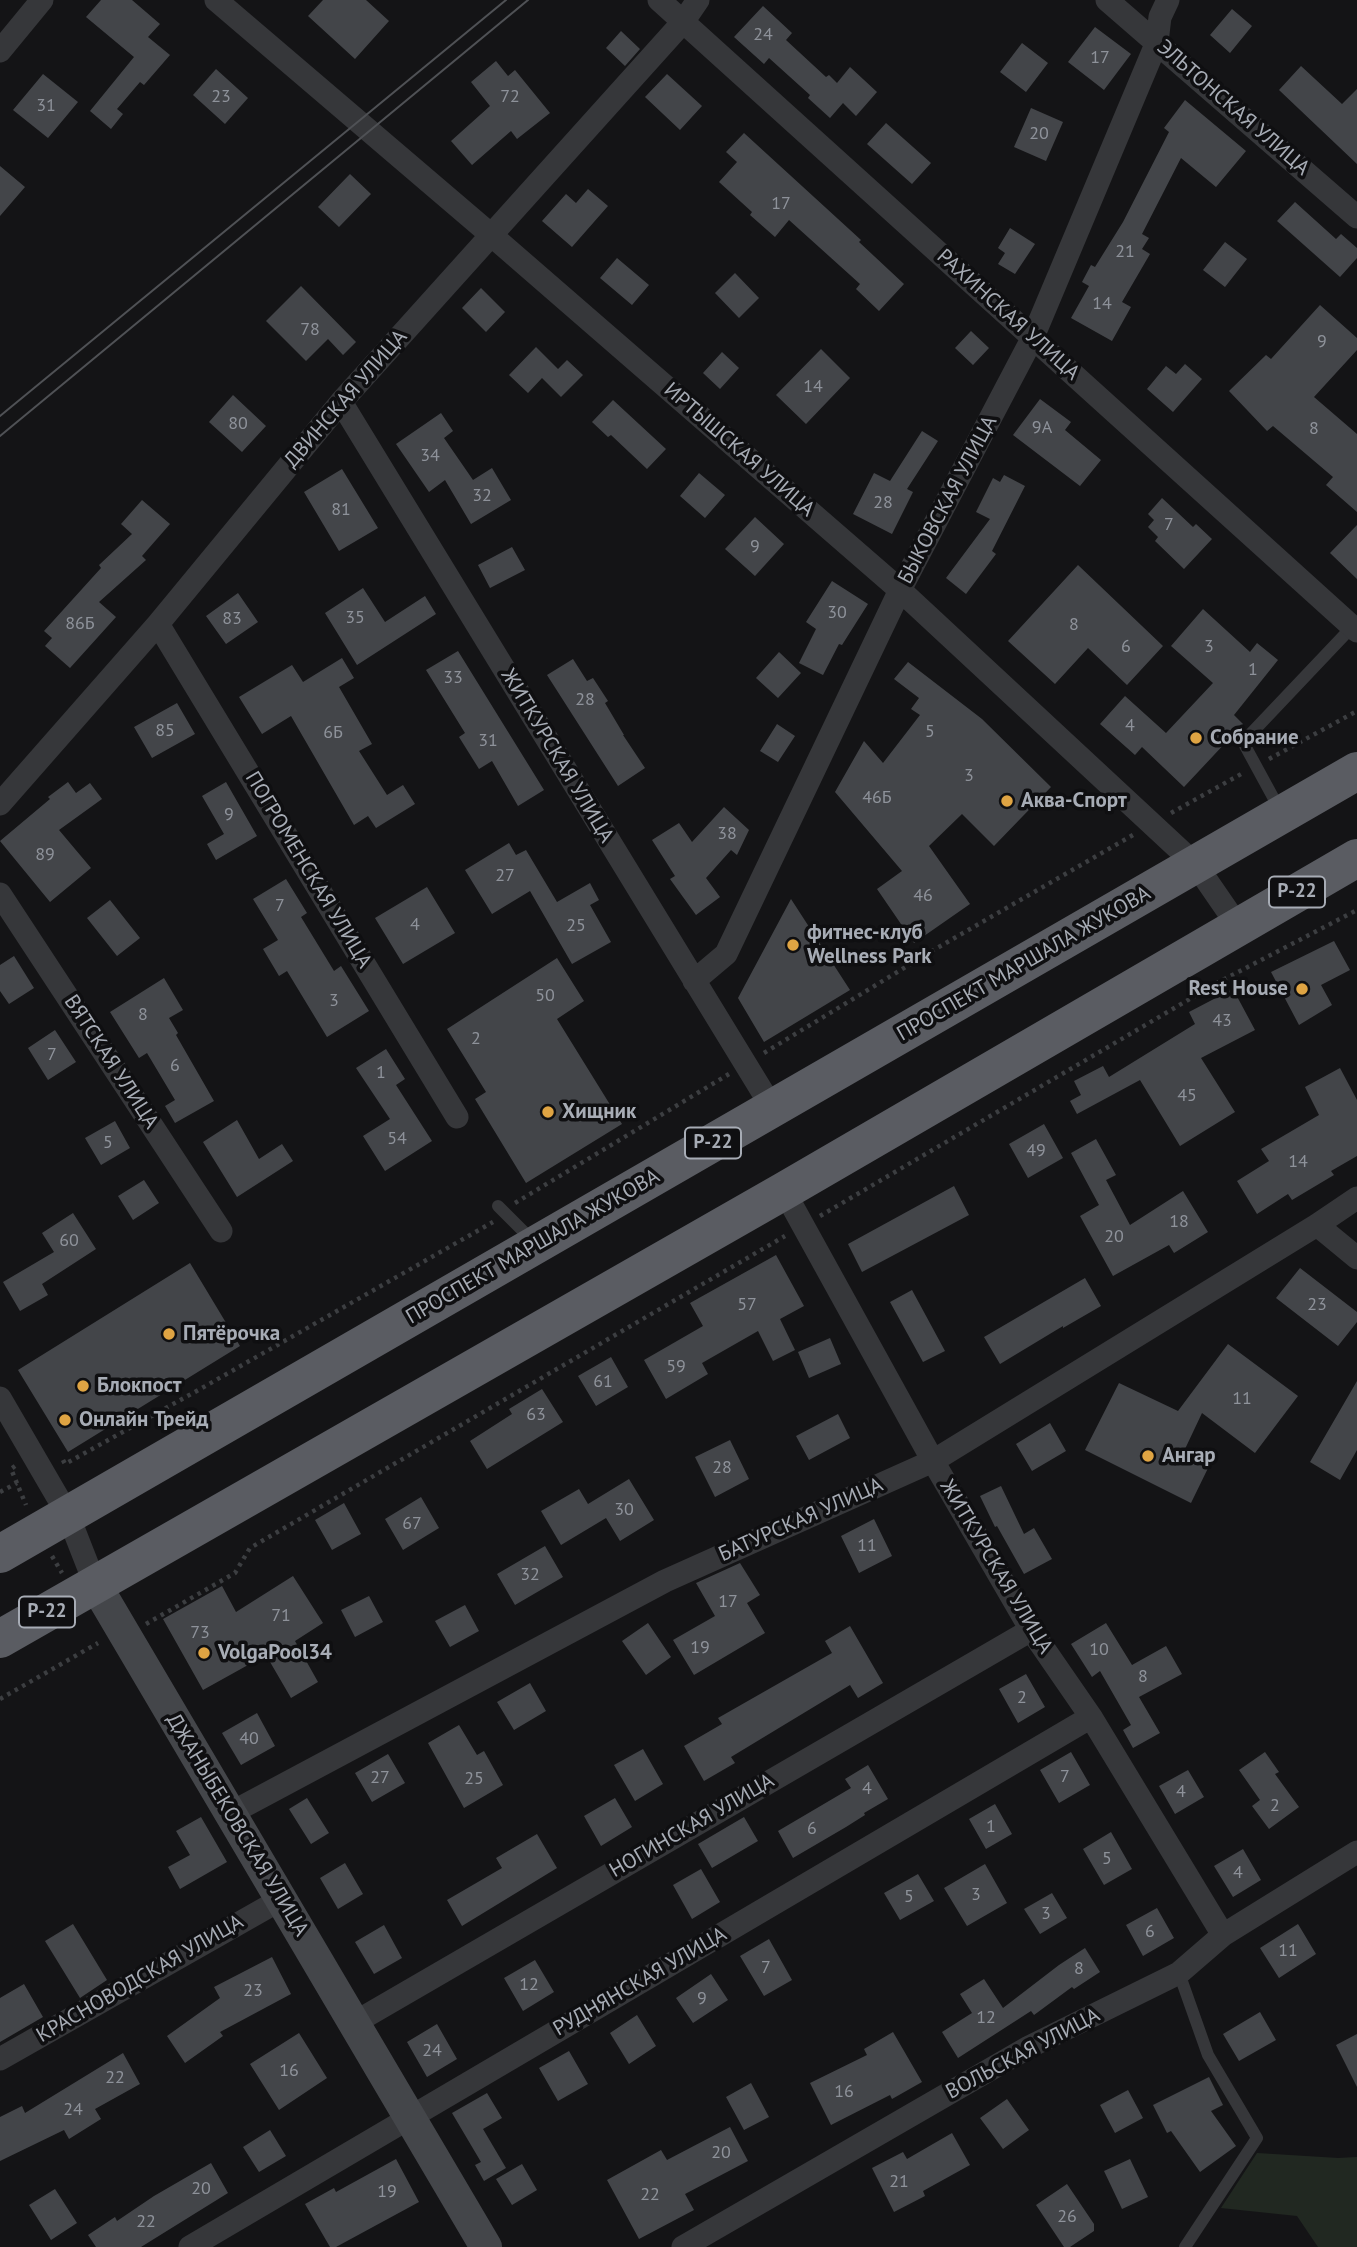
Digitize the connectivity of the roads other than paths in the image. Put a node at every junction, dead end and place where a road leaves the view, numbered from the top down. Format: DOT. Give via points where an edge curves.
graph roads {
  1 [pos="41,0"];
  2 [pos="216,0"];
  3 [pos="659,0"];
  4 [pos="698,0"];
  5 [pos="1108,0"];
  6 [pos="1168,0"];
  7 [pos="683,22"];
  8 [pos="1157,42"];
  9 [pos="0,51"];
  10 [pos="1357,217"];
  11 [pos="490,234"];
  12 [pos="1033,337"];
  13 [pos="341,402"];
  14 [pos="901,590"];
  15 [pos="158,624"];
  16 [pos="1355,628"];
  17 [pos="1357,771"];
  18 [pos="0,804"];
  19 [pos="1282,815"];
  20 [pos="1357,858"];
  21 [pos="1196,865"];
  22 [pos="0,894"];
  23 [pos="1238,926"];
  24 [pos="694,981"];
  25 [pos="773,1109"];
  26 [pos="457,1117"];
  27 [pos="784,1191"];
  28 [pos="1357,1198"];
  29 [pos="502,1210"];
  30 [pos="1317,1225"];
  31 [pos="221,1231"];
  32 [pos="537,1245"];
  33 [pos="1357,1258"];
  34 [pos="0,1398"];
  35 [pos="933,1461"];
  36 [pos="68,1515"];
  37 [pos="0,1554"];
  38 [pos="95,1584"];
  39 [pos="1031,1630"];
  40 [pos="0,1639"];
  41 [pos="1091,1717"];
  42 [pos="229,1814"];
  43 [pos="1357,1852"];
  44 [pos="280,1900"];
  45 [pos="1223,1936"];
  46 [pos="1179,1973"];
  47 [pos="354,2023"];
  48 [pos="0,2059"];
  49 [pos="410,2117"];
  50 [pos="190,2247"];
  51 [pos="486,2247"];
  52 [pos="683,2247"];
  53 [pos="1185,2247"];
  1 -- 9 [label="street"];
  2 -- 11 [label="street, ИРТЫШСКАЯ УЛИЦА"];
  3 -- 7 [label="street, РАХИНСКАЯ УЛИЦА"];
  4 -- 7 [label="street, ДВИНСКАЯ УЛИЦА"];
  5 -- 8 [label="street, ЭЛЬТОНСКАЯ УЛИЦА"];
  6 -- 8 [label="street, БЫКОВСКАЯ УЛИЦА"];
  7 -- 11 [label="street, ДВИНСКАЯ УЛИЦА"];
  7 -- 12 [label="street, РАХИНСКАЯ УЛИЦА"];
  8 -- 10 [label="street, ЭЛЬТОНСКАЯ УЛИЦА"];
  8 -- 12 [label="street, БЫКОВСКАЯ УЛИЦА"];
  11 -- 13 [label="street, ДВИНСКАЯ УЛИЦА"];
  11 -- 14 [label="street, ИРТЫШСКАЯ УЛИЦА"];
  12 -- 14 [label="street, БЫКОВСКАЯ УЛИЦА"];
  12 -- 16 [label="street, РАХИНСКАЯ УЛИЦА"];
  13 -- 15 [label="street, ДВИНСКАЯ УЛИЦА"];
  13 -- 24 [label="street, ЖИТКУРСКАЯ УЛИЦА"];
  14 -- 21 [label="street, ИРТЫШСКАЯ УЛИЦА"];
  14 -- 24 [label="street, БЫКОВСКАЯ УЛИЦА" via="726,954"];
  15 -- 18 [label="street, ДВИНСКАЯ УЛИЦА"];
  15 -- 26 [label="street, ПОГРОМЕНСКАЯ УЛИЦА"];
  16 -- 19 [label="lane" via="1243,742"];
  17 -- 19 [label="highway, ПРОСПЕКТ МАРШАЛА ЖУКОВА / Р-22"];
  19 -- 21 [label="highway, ПРОСПЕКТ МАРШАЛА ЖУКОВА / Р-22"];
  20 -- 23 [label="highway, Р-22"];
  21 -- 23 [label="street, ИРТЫШСКАЯ УЛИЦА"];
  21 -- 25 [label="highway, ПРОСПЕКТ МАРШАЛА ЖУКОВА / Р-22"];
  22 -- 31 [label="street, ВЯТСКАЯ УЛИЦА"];
  23 -- 27 [label="highway, Р-22"];
  24 -- 25 [label="street, ЖИТКУРСКАЯ УЛИЦА"];
  25 -- 32 [label="highway, ПРОСПЕКТ МАРШАЛА ЖУКОВА / Р-22"];
  27 -- 35 [label="street, ЖИТКУРСКАЯ УЛИЦА"];
  27 -- 38 [label="highway, Р-22"];
  28 -- 30 [label="street, БАТУРСКАЯ УЛИЦА"];
  29 -- 32 [label="lane"];
  30 -- 33 [label="street"];
  30 -- 35 [label="street, БАТУРСКАЯ УЛИЦА"];
  32 -- 36 [label="highway, ПРОСПЕКТ МАРШАЛА ЖУКОВА / Р-22"];
  34 -- 36 [label="street, ДЖАНЫБЕКОВСКАЯ УЛИЦА"];
  35 -- 39 [label="street, ЖИТКУРСКАЯ УЛИЦА"];
  35 -- 42 [label="street, БАТУРСКАЯ УЛИЦА" via="665,1581"];
  36 -- 37 [label="highway, ПРОСПЕКТ МАРШАЛА ЖУКОВА / Р-22"];
  36 -- 38 [label="street, ДЖАНЫБЕКОВСКАЯ УЛИЦА"];
  38 -- 40 [label="highway, Р-22"];
  38 -- 42 [label="main road, ДЖАНЫБЕКОВСКАЯ УЛИЦА" via="110,1637"];
  39 -- 41 [label="street, ЖИТКУРСКАЯ УЛИЦА"];
  39 -- 47 [label="street, НОГИНСКАЯ УЛИЦА"];
  41 -- 45 [label="street, ЖИТКУРСКАЯ УЛИЦА"];
  41 -- 49 [label="street, РУДНЯНСКАЯ УЛИЦА"];
  42 -- 44 [label="main road, ДЖАНЫБЕКОВСКАЯ УЛИЦА"];
  43 -- 45 [label="street, ВОЛЬСКАЯ УЛИЦА"];
  44 -- 47 [label="main road, ДЖАНЫБЕКОВСКАЯ УЛИЦА"];
  44 -- 48 [label="street, КРАСНОВОДСКАЯ УЛИЦА"];
  45 -- 46 [label="street, ВОЛЬСКАЯ УЛИЦА"];
  46 -- 52 [label="street, ВОЛЬСКАЯ УЛИЦА" via="1029,2047"];
  46 -- 53 [label="lane" via="1208,2054 1257,2138"];
  47 -- 49 [label="main road, ДЖАНЫБЕКОВСКАЯ УЛИЦА"];
  49 -- 50 [label="street, РУДНЯНСКАЯ УЛИЦА"];
  49 -- 51 [label="main road, ДЖАНЫБЕКОВСКАЯ УЛИЦА"];
}
